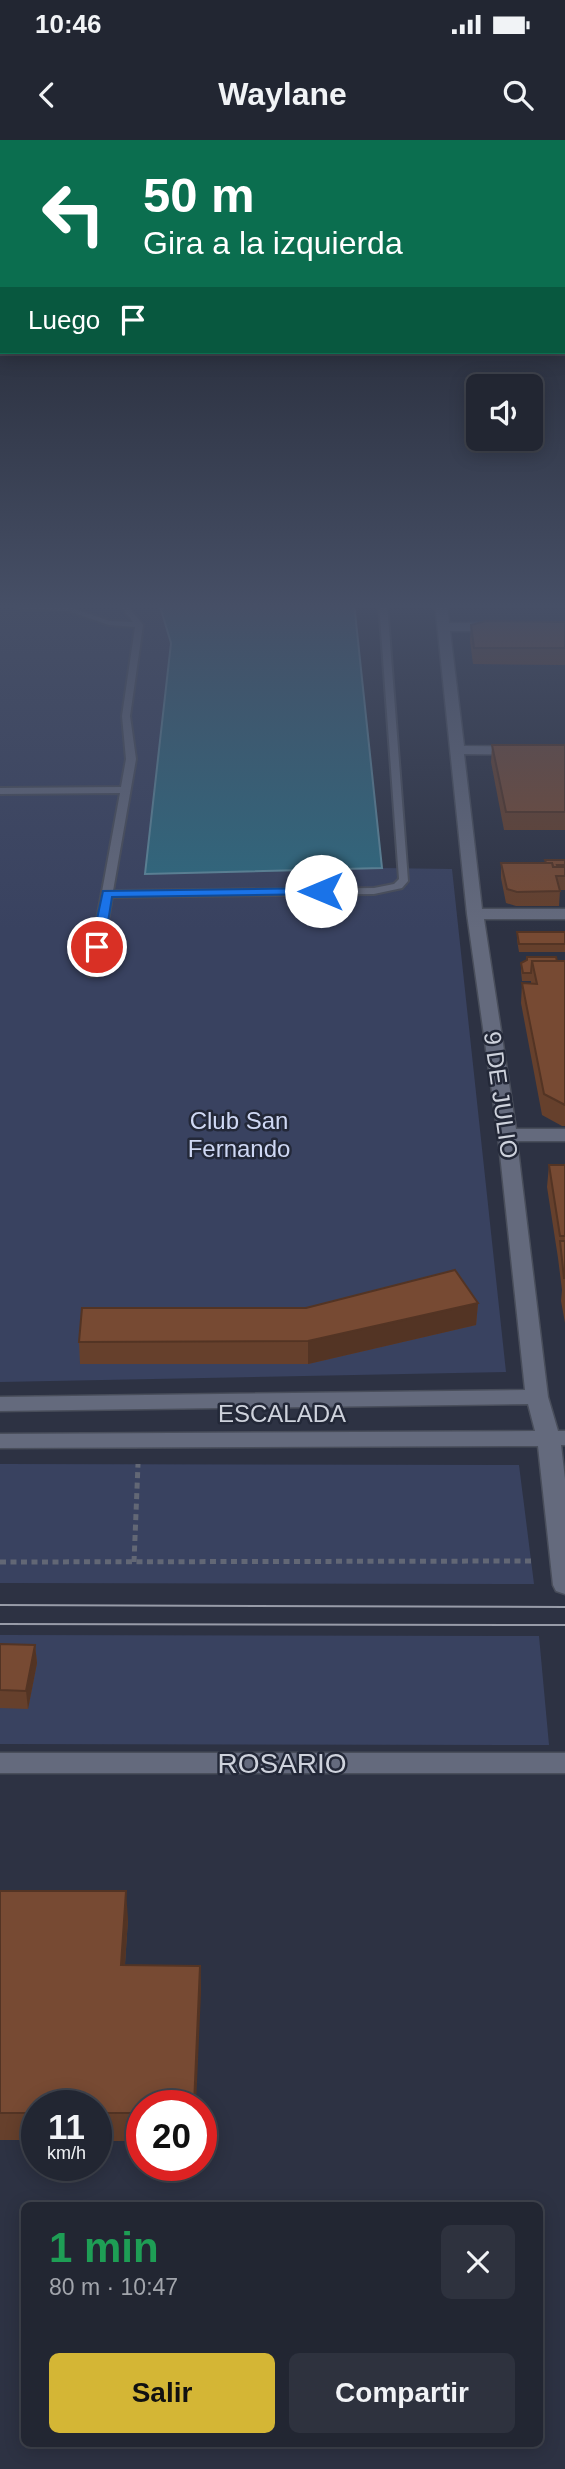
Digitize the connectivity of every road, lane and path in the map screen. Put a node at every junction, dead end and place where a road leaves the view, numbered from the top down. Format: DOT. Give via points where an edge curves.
graph roads {
  1 [pos="127,712"];
  2 [pos="391,712"];
  3 [pos="452,712"];
  4 [pos="456,750"];
  5 [pos="565,751"];
  6 [pos="125,790"];
  7 [pos="0,791"];
  8 [pos="107,894"];
  9 [pos="475,914"];
  10 [pos="565,914"];
  11 [pos="93,974"];
  12 [pos="507,1135"];
  13 [pos="565,1135"];
  14 [pos="537,1397"];
  15 [pos="0,1404"];
  16 [pos="139,1439"];
  17 [pos="557,1439"];
  18 [pos="0,1441"];
  19 [pos="562,1561"];
  20 [pos="0,1562"];
  21 [pos="134,1562"];
  22 [pos="565,1586"];
  23 [pos="0,1763"];
  24 [pos="565,1763"];
  1 -- 6 [label="lane" via="131,759"];
  2 -- 8 [label="lane" via="404,880 398,886 374,891"];
  3 -- 4 [label="street, 9 DE JULIO"];
  4 -- 5 [label="street"];
  4 -- 9 [label="street, 9 DE JULIO"];
  6 -- 7 [label="lane"];
  6 -- 8 [label="lane"];
  8 -- 11 [label="lane"];
  9 -- 10 [label="street"];
  9 -- 12 [label="street, 9 DE JULIO"];
  12 -- 13 [label="street"];
  12 -- 14 [label="street, 9 DE JULIO"];
  14 -- 15 [label="street, ESCALADA"];
  14 -- 17 [label="street, 9 DE JULIO"];
  16 -- 17 [label="street, ESCALADA"];
  16 -- 18 [label="street, ESCALADA"];
  16 -- 21 [label="path"];
  17 -- 19 [label="street, 9 DE JULIO"];
  19 -- 21 [label="path"];
  19 -- 22 [label="street, 9 DE JULIO"];
  20 -- 21 [label="path"];
  23 -- 24 [label="street, ROSARIO"];
}
